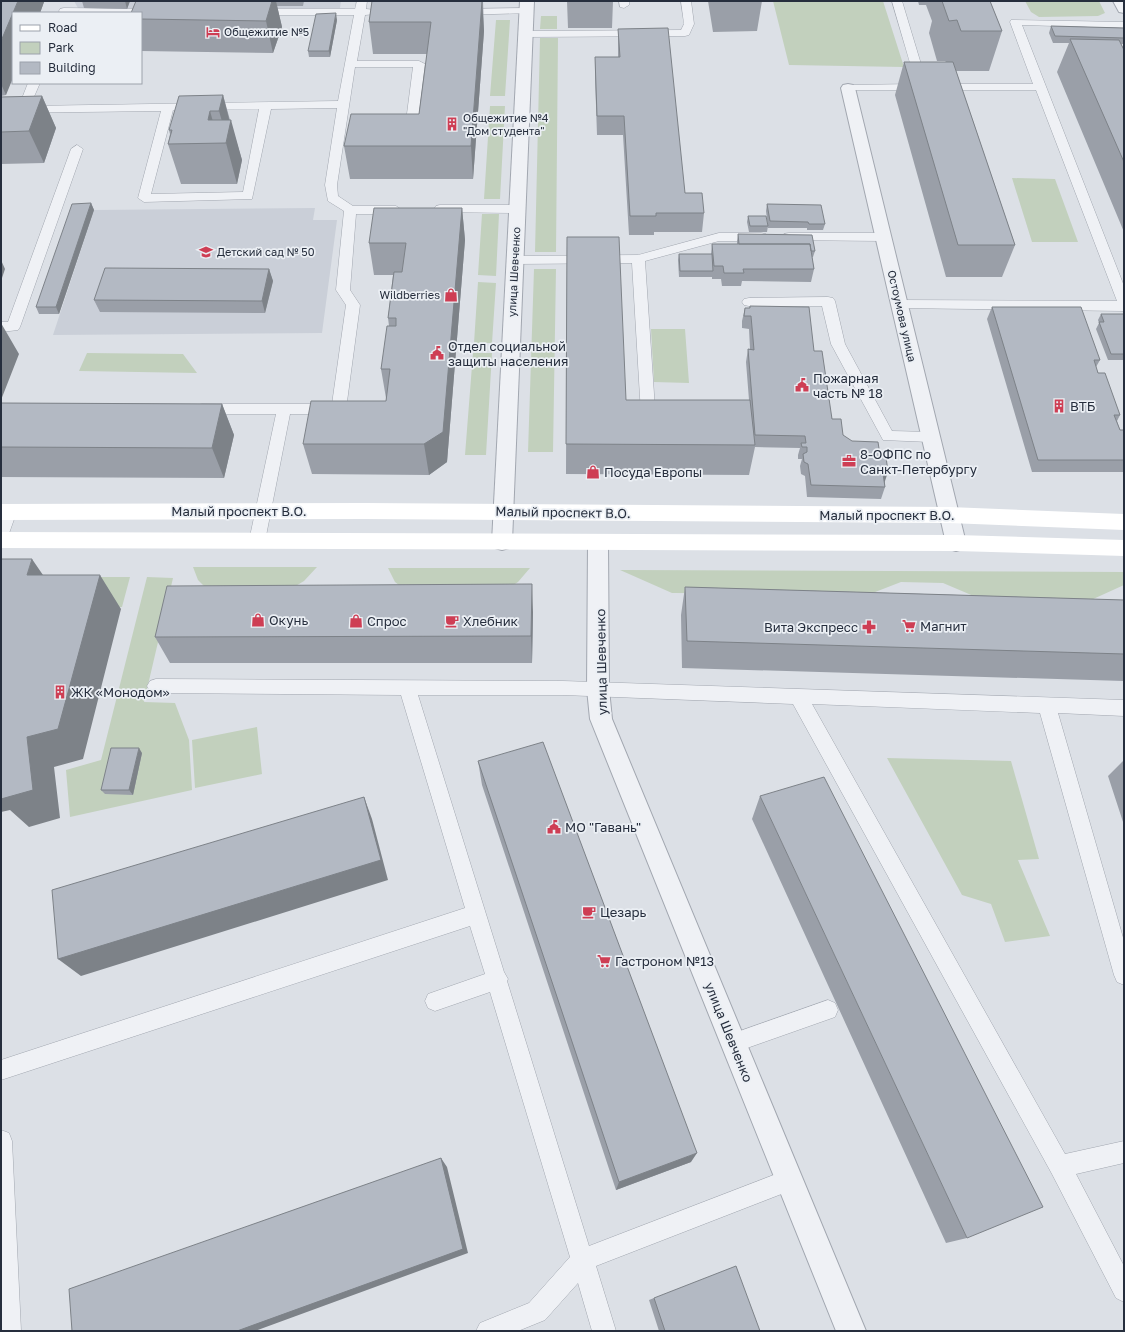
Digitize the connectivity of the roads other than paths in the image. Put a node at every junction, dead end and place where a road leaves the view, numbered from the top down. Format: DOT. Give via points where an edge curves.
graph roads {
  1 [pos="68,1"];
  2 [pos="686,1"];
  3 [pos="897,1"];
  4 [pos="1120,1"];
  5 [pos="362,6"];
  6 [pos="527,6"];
  7 [pos="1124,9"];
  8 [pos="64,12"];
  9 [pos="168,12"];
  10 [pos="246,12"];
  11 [pos="384,12"];
  12 [pos="453,12"];
  13 [pos="1124,25"];
  14 [pos="526,34"];
  15 [pos="350,64"];
  16 [pos="34,84"];
  17 [pos="922,87"];
  18 [pos="1039,87"];
  19 [pos="848,88"];
  20 [pos="343,104"];
  21 [pos="266,105"];
  22 [pos="168,107"];
  23 [pos="1,110"];
  24 [pos="23,110"];
  25 [pos="402,137"];
  26 [pos="77,149"];
  27 [pos="405,209"];
  28 [pos="429,209"];
  29 [pos="517,209"];
  30 [pos="350,210"];
  31 [pos="883,236"];
  32 [pos="515,260"];
  33 [pos="638,260"];
  34 [pos="749,302"];
  35 [pos="1124,303"];
  36 [pos="899,305"];
  37 [pos="1124,306"];
  38 [pos="1,327"];
  39 [pos="191,409"];
  40 [pos="284,410"];
  41 [pos="671,414"];
  42 [pos="930,436"];
  43 [pos="264,510"];
  44 [pos="5,512"];
  45 [pos="503,512"];
  46 [pos="949,515"];
  47 [pos="1124,522"];
  48 [pos="1,535"];
  49 [pos="1,540"];
  50 [pos="257,541"];
  51 [pos="502,542"];
  52 [pos="598,543"];
  53 [pos="956,543"];
  54 [pos="1124,548"];
  55 [pos="156,686"];
  56 [pos="407,686"];
  57 [pos="598,689"];
  58 [pos="798,696"];
  59 [pos="1047,706"];
  60 [pos="1124,708"];
  61 [pos="477,914"];
  62 [pos="1124,976"];
  63 [pos="498,979"];
  64 [pos="435,1001"];
  65 [pos="828,1010"];
  66 [pos="733,1043"];
  67 [pos="1,1070"];
  68 [pos="1,1141"];
  69 [pos="1124,1152"];
  70 [pos="1060,1166"];
  71 [pos="790,1180"];
  72 [pos="584,1259"];
  73 [pos="1124,1290"];
  74 [pos="9,1331"];
  75 [pos="488,1331"];
  76 [pos="604,1331"];
  77 [pos="851,1331"];
  1 -- 8 [label="lane"];
  2 -- 14 [label="lane" via="689,24 685,34"];
  3 -- 17 [label="lane"];
  4 -- 7 [label="street"];
  5 -- 10 [label="lane"];
  5 -- 11 [label="lane"];
  5 -- 15 [label="lane"];
  6 -- 12 [label="lane"];
  6 -- 14 [label="street, улица Шевченко"];
  8 -- 9 [label="lane"];
  13 -- 18 [label="lane" via="1015,22"];
  14 -- 29 [label="street, улица Шевченко"];
  15 -- 20 [label="lane"];
  15 -- 25 [label="lane" via="419,64 410,137"];
  16 -- 24 [label="lane"];
  17 -- 18 [label="lane"];
  17 -- 19 [label="lane"];
  18 -- 35 [label="lane"];
  19 -- 31 [label="street, Остоумова улица"];
  20 -- 21 [label="lane"];
  20 -- 30 [label="lane" via="342,138 331,185 332,198"];
  21 -- 22 [label="lane"];
  21 -- 22 [label="lane" via="248,196 144,198"];
  22 -- 24 [label="lane"];
  23 -- 24 [label="lane"];
  26 -- 38 [label="lane" via="13,327"];
  27 -- 30 [label="lane"];
  28 -- 29 [label="lane"];
  29 -- 32 [label="street, улица Шевченко"];
  30 -- 40 [label="lane" via="343,290 353,305 339,409"];
  31 -- 33 [label="lane" via="719,237"];
  31 -- 36 [label="street, Остоумова улица"];
  32 -- 33 [label="lane"];
  32 -- 45 [label="street, улица Шевченко"];
  33 -- 41 [label="lane" via="648,414"];
  34 -- 42 [label="lane" via="828,301 838,344 888,436"];
  36 -- 37 [label="lane"];
  36 -- 42 [label="street, Остоумова улица"];
  39 -- 40 [label="lane"];
  40 -- 43 [label="lane"];
  42 -- 46 [label="street, Остоумова улица"];
  43 -- 44 [label="main road, Малый проспект В.О."];
  43 -- 45 [label="main road, Малый проспект В.О."];
  43 -- 50 [label="lane"];
  44 -- 48 [label="lane"];
  45 -- 46 [label="main road, Малый проспект В.О."];
  45 -- 51 [label="street, улица Шевченко"];
  46 -- 47 [label="main road, Малый проспект В.О."];
  46 -- 53 [label="street, Остоумова улица"];
  49 -- 50 [label="main road"];
  50 -- 51 [label="main road"];
  51 -- 52 [label="main road"];
  52 -- 53 [label="main road"];
  52 -- 57 [label="street, улица Шевченко"];
  53 -- 54 [label="main road"];
  55 -- 56 [label="lane"];
  56 -- 57 [label="lane"];
  56 -- 61 [label="lane"];
  57 -- 58 [label="lane"];
  57 -- 66 [label="street, улица Шевченко" via="601,719"];
  58 -- 59 [label="lane"];
  58 -- 70 [label="lane"];
  59 -- 60 [label="lane"];
  59 -- 62 [label="lane"];
  61 -- 63 [label="lane"];
  61 -- 67 [label="lane"];
  63 -- 64 [label="lane"];
  63 -- 72 [label="lane"];
  65 -- 66 [label="lane"];
  66 -- 71 [label="street, улица Шевченко"];
  68 -- 74 [label="lane"];
  69 -- 70 [label="lane"];
  70 -- 73 [label="lane"];
  71 -- 72 [label="lane"];
  71 -- 77 [label="street, улица Шевченко"];
  72 -- 75 [label="lane" via="537,1312"];
  72 -- 76 [label="lane"];
}
